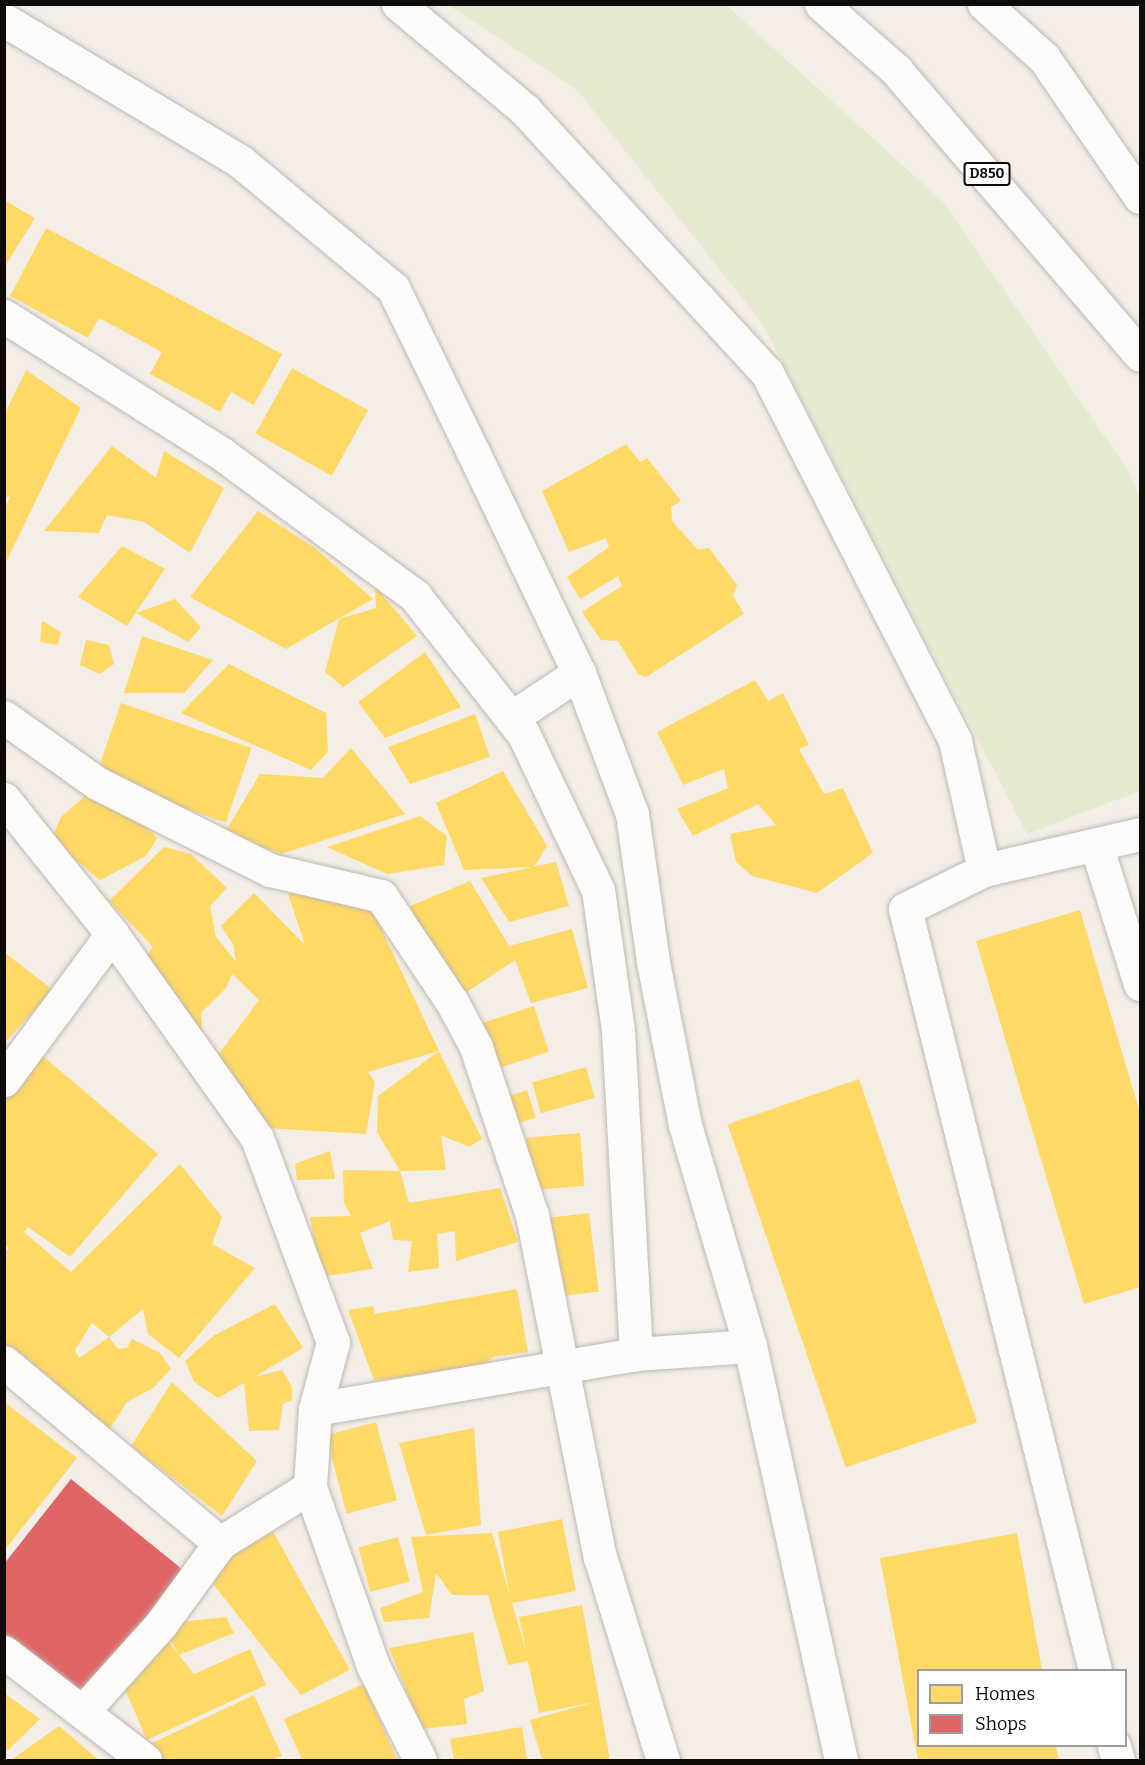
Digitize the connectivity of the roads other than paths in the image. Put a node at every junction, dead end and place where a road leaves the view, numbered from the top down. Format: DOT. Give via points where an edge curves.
graph roads {
  1 [pos="398,4"];
  2 [pos="821,4"];
  3 [pos="984,4"];
  4 [pos="4,20"];
  5 [pos="1140,197"];
  6 [pos="4,316"];
  7 [pos="1140,355"];
  8 [pos="579,673"];
  9 [pos="4,717"];
  10 [pos="512,718"];
  11 [pos="4,800"];
  12 [pos="1140,834"];
  13 [pos="1096,845"];
  14 [pos="984,870"];
  15 [pos="112,934"];
  16 [pos="1140,984"];
  17 [pos="4,1080"];
  18 [pos="750,1346"];
  19 [pos="636,1354"];
  20 [pos="4,1362"];
  21 [pos="566,1366"];
  22 [pos="315,1409"];
  23 [pos="310,1487"];
  24 [pos="220,1543"];
  25 [pos="4,1652"];
  26 [pos="1095,1669"];
  27 [pos="83,1711"];
  28 [pos="145,1761"];
  29 [pos="420,1761"];
  30 [pos="663,1761"];
  31 [pos="841,1761"];
  1 -- 14 [label="main road" via="525,110 766,373 955,741"];
  2 -- 7 [label="main road, D850" via="896,70"];
  3 -- 5 [label="main road" via="1044,58"];
  4 -- 8 [label="main road" via="241,162 393,288"];
  6 -- 10 [label="main road" via="222,454 415,596"];
  8 -- 10 [label="main road"];
  8 -- 18 [label="main road" via="632,814 685,1125"];
  9 -- 21 [label="main road" via="97,783 270,870 381,896 476,1047 532,1215"];
  10 -- 19 [label="main road" via="598,890 618,1031"];
  11 -- 15 [label="main road"];
  12 -- 13 [label="main road"];
  13 -- 14 [label="main road"];
  13 -- 16 [label="main road"];
  14 -- 26 [label="main road" via="905,909"];
  15 -- 17 [label="main road"];
  15 -- 22 [label="main road" via="257,1138 333,1342"];
  18 -- 19 [label="main road"];
  18 -- 31 [label="main road"];
  19 -- 21 [label="main road"];
  20 -- 24 [label="main road"];
  21 -- 22 [label="main road"];
  21 -- 30 [label="main road" via="600,1557"];
  22 -- 23 [label="main road"];
  23 -- 24 [label="main road"];
  23 -- 29 [label="main road" via="373,1666"];
  24 -- 27 [label="main road" via="161,1624"];
  25 -- 27 [label="main road"];
  27 -- 28 [label="main road"];
}
